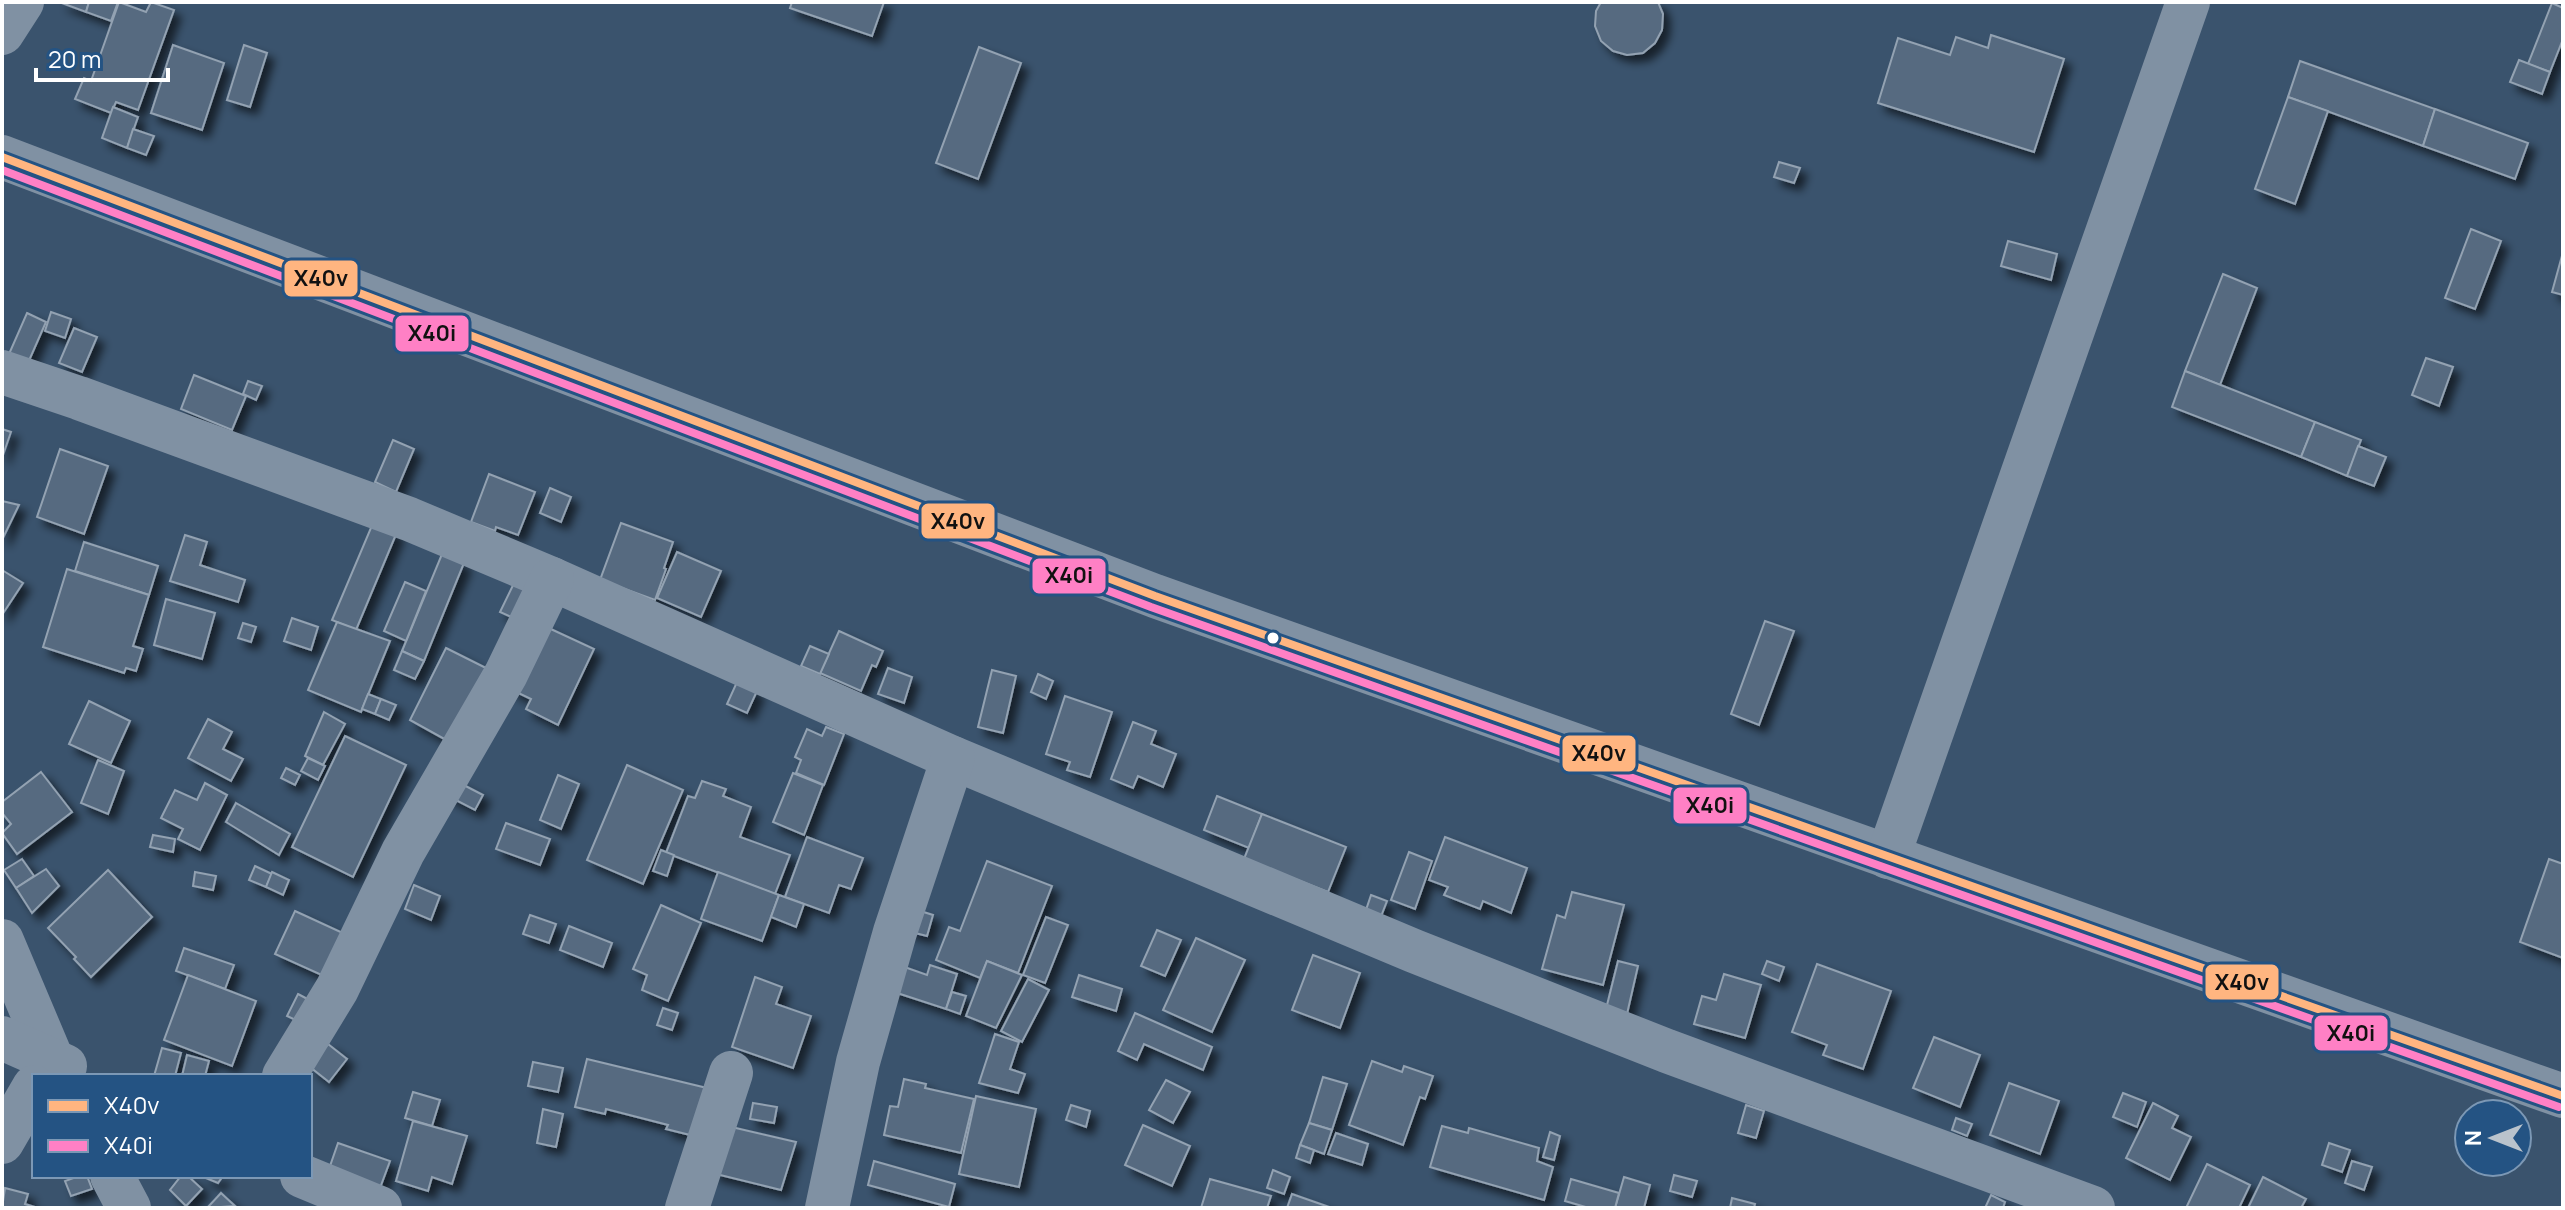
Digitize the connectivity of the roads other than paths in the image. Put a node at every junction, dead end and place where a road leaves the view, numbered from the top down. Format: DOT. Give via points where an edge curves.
graph roads {
  1 [pos="22,2"];
  2 [pos="2188,2"];
  3 [pos="2,33"];
  4 [pos="2,157"];
  5 [pos="2,372"];
  6 [pos="552,579"];
  7 [pos="953,758"];
  8 [pos="1888,857"];
  9 [pos="2,941"];
  10 [pos="2,1038"];
  11 [pos="731,1073"];
  12 [pos="53,1074"];
  13 [pos="54,1074"];
  14 [pos="285,1074"];
  15 [pos="2563,1096"];
  16 [pos="32,1103"];
  17 [pos="2,1142"];
  18 [pos="113,1178"];
  19 [pos="307,1178"];
  20 [pos="129,1208"];
  21 [pos="380,1208"];
  22 [pos="687,1208"];
  23 [pos="827,1208"];
  24 [pos="2093,1208"];
  1 -- 3 [label="street"];
  2 -- 8 [label="street"];
  4 -- 8 [label="street" via="1155,596"];
  5 -- 6 [label="street" via="409,519"];
  6 -- 7 [label="street"];
  6 -- 14 [label="street" via="506,674 403,852 337,989"];
  7 -- 23 [label="street" via="858,1062"];
  7 -- 24 [label="street" via="1625,1035"];
  8 -- 15 [label="street"];
  9 -- 13 [label="street"];
  10 -- 12 [label="street"];
  11 -- 22 [label="street"];
  16 -- 17 [label="street"];
  18 -- 20 [label="street"];
  19 -- 21 [label="street"];
}
